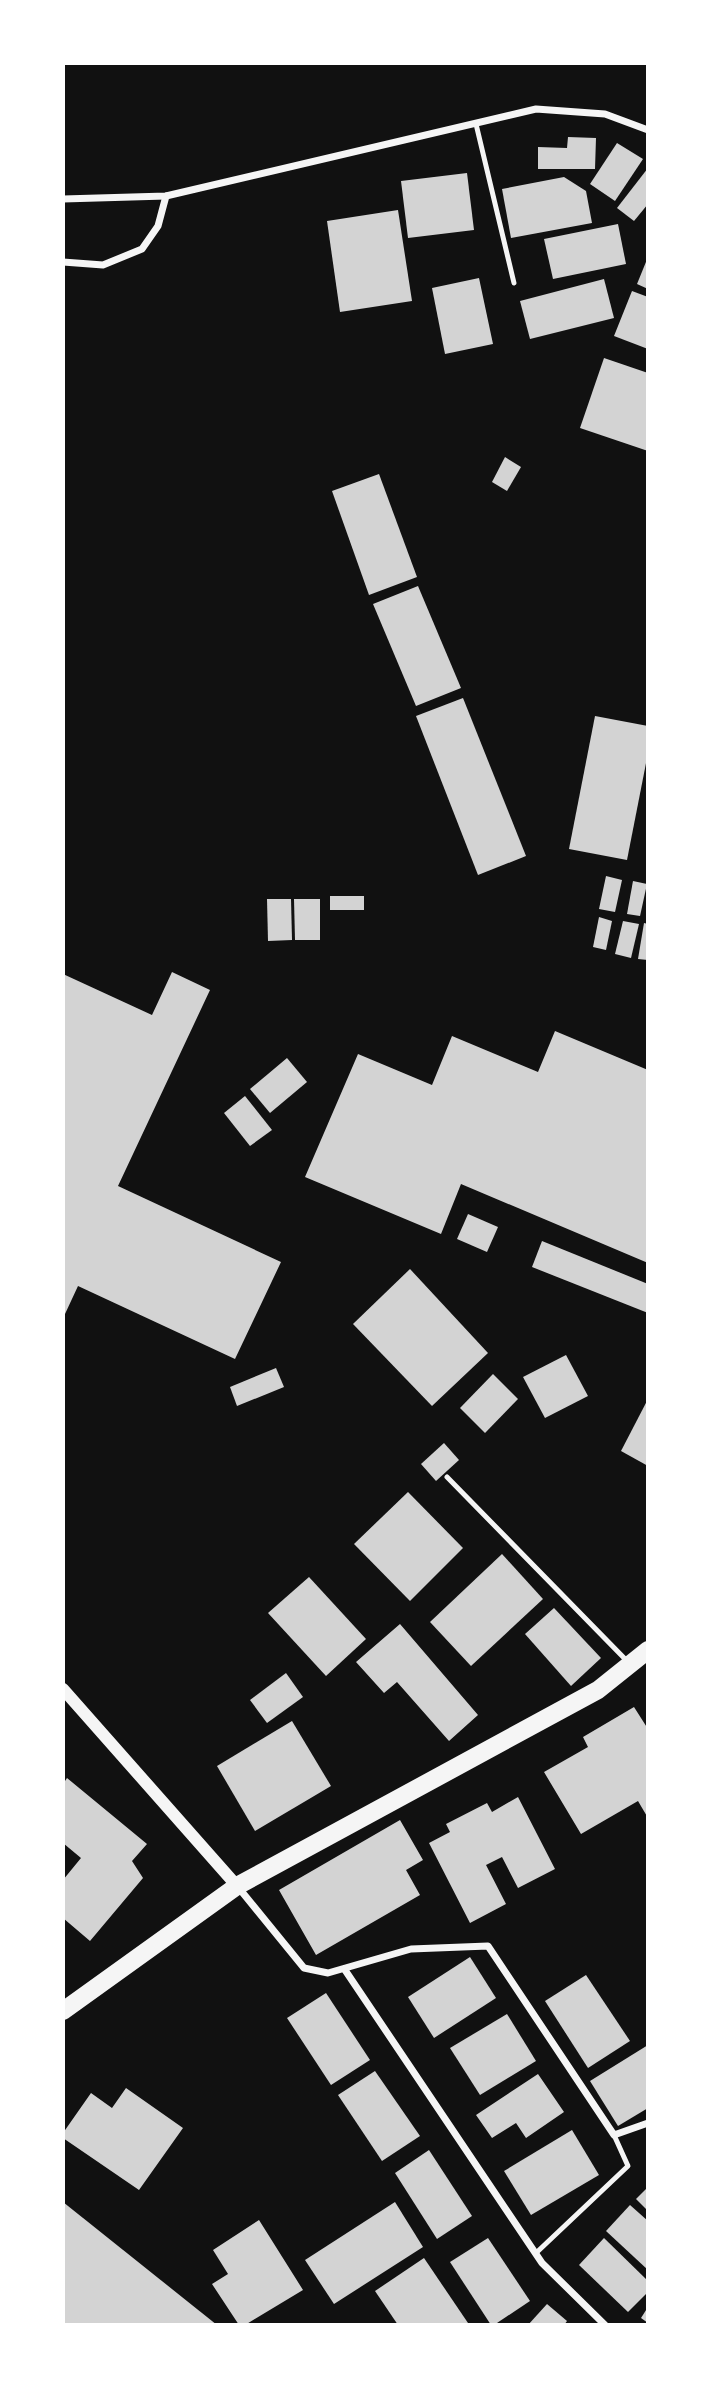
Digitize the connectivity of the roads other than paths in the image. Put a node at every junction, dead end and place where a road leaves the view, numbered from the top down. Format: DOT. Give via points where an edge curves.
graph roads {
  1 [pos="476,124"];
  2 [pos="648,130"];
  3 [pos="166,196"];
  4 [pos="63,199"];
  5 [pos="63,262"];
  6 [pos="513,283"];
  7 [pos="447,1477"];
  8 [pos="648,1650"];
  9 [pos="630,1664"];
  10 [pos="63,1689"];
  11 [pos="237,1886"];
  12 [pos="345,1970"];
  13 [pos="63,2011"];
  14 [pos="648,2123"];
  15 [pos="614,2135"];
  16 [pos="536,2253"];
  17 [pos="605,2325"];
  1 -- 2 [label="street" via="536,109 605,114"];
  1 -- 3 [label="street"];
  1 -- 6 [label="lane"];
  3 -- 4 [label="street"];
  3 -- 5 [label="street" via="158,226 142,249 103,265"];
  7 -- 9 [label="lane"];
  8 -- 9 [label="main road"];
  9 -- 11 [label="main road" via="598,1690"];
  10 -- 11 [label="street"];
  11 -- 12 [label="street" via="304,1968 328,1973"];
  11 -- 13 [label="main road"];
  12 -- 15 [label="street" via="411,1949 488,1946"];
  12 -- 16 [label="street"];
  14 -- 15 [label="street"];
  15 -- 16 [label="lane" via="628,2166"];
  16 -- 17 [label="street"];
}
